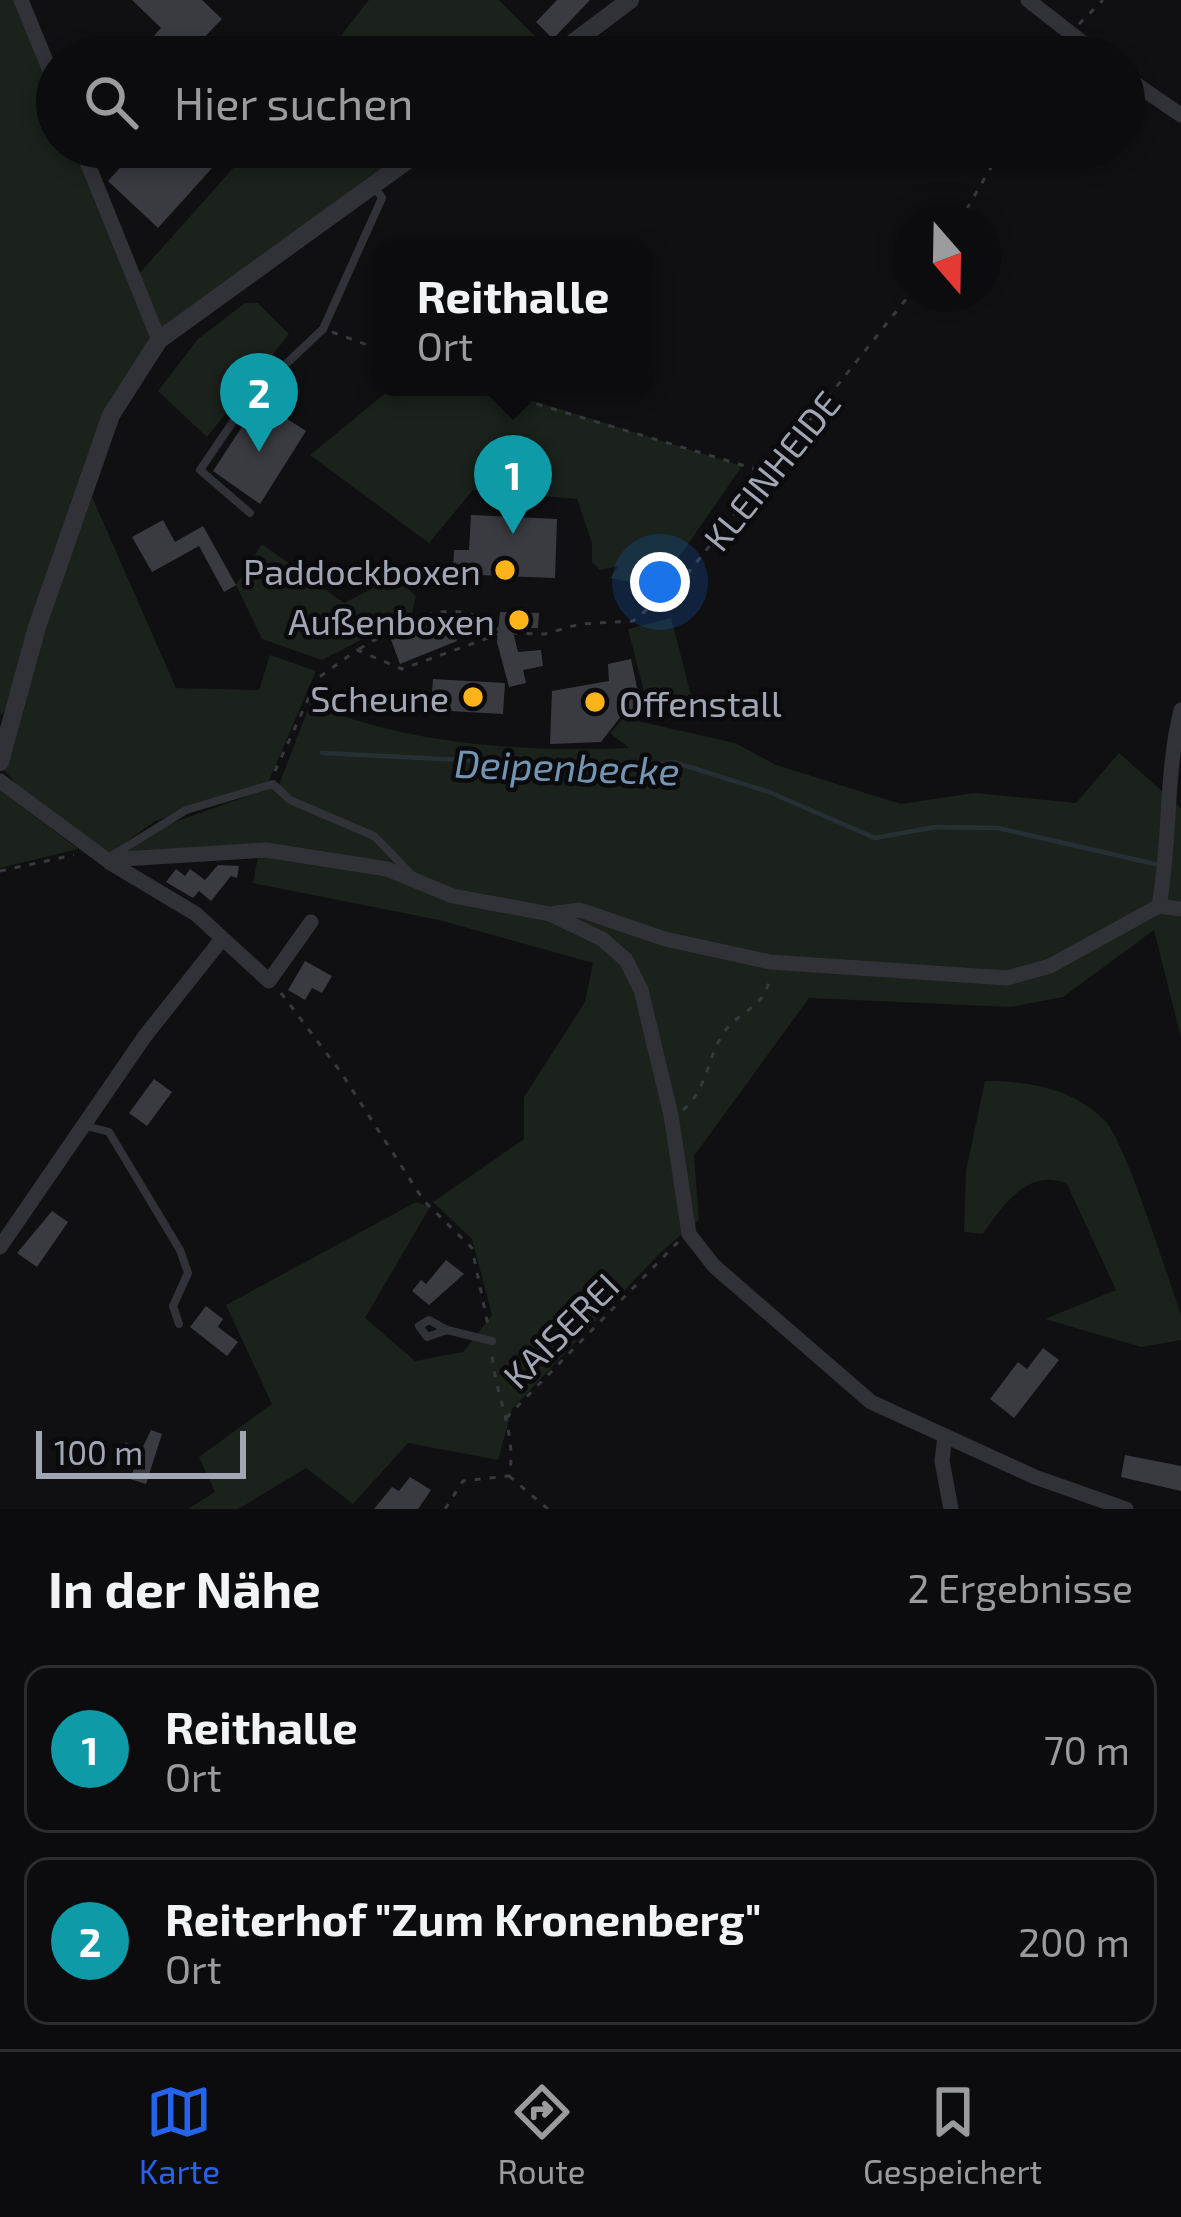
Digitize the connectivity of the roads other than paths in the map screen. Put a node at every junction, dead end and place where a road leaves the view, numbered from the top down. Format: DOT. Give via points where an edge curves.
graph roads {
  1 [pos="21,0"];
  2 [pos="630,0"];
  3 [pos="1028,0"];
  4 [pos="582,36"];
  5 [pos="1075,36"];
  6 [pos="36,37"];
  7 [pos="1145,90"];
  8 [pos="1181,115"];
  9 [pos="89,168"];
  10 [pos="397,168"];
  11 [pos="373,185"];
  12 [pos="159,340"];
  13 [pos="250,514"];
  14 [pos="1181,710"];
  15 [pos="0,759"];
  16 [pos="0,781"];
  17 [pos="107,860"];
  18 [pos="413,876"];
  19 [pos="1159,905"];
  20 [pos="1181,909"];
  21 [pos="550,914"];
  22 [pos="311,922"];
  23 [pos="223,938"];
  24 [pos="88,1119"];
  25 [pos="0,1247"];
  26 [pos="179,1324"];
  27 [pos="447,1330"];
  28 [pos="492,1341"];
  29 [pos="945,1436"];
  30 [pos="951,1509"];
  31 [pos="1126,1509"];
  1 -- 6 [label="street"];
  2 -- 4 [label="street"];
  3 -- 5 [label="street"];
  7 -- 8 [label="street"];
  9 -- 12 [label="street"];
  10 -- 11 [label="street"];
  11 -- 12 [label="street"];
  11 -- 13 [label="lane" via="382,198 323,329 247,401 200,470"];
  12 -- 15 [label="street" via="112,415"];
  14 -- 19 [label="street"];
  16 -- 17 [label="street"];
  17 -- 18 [label="street" via="266,850"];
  17 -- 18 [label="lane" via="159,822 273,784 283,796 374,836"];
  17 -- 23 [label="street"];
  18 -- 21 [label="street" via="453,896"];
  19 -- 20 [label="street"];
  19 -- 21 [label="street" via="1050,966 1007,979 770,962 580,910"];
  21 -- 29 [label="street" via="626,960 651,1017 689,1234 746,1297 872,1402"];
  22 -- 23 [label="street" via="269,981"];
  23 -- 24 [label="street"];
  24 -- 25 [label="street"];
  24 -- 26 [label="lane" via="109,1132 181,1250 188,1273 173,1306"];
  27 -- 28 [label="lane"];
  29 -- 30 [label="street"];
  29 -- 31 [label="street"];
}
